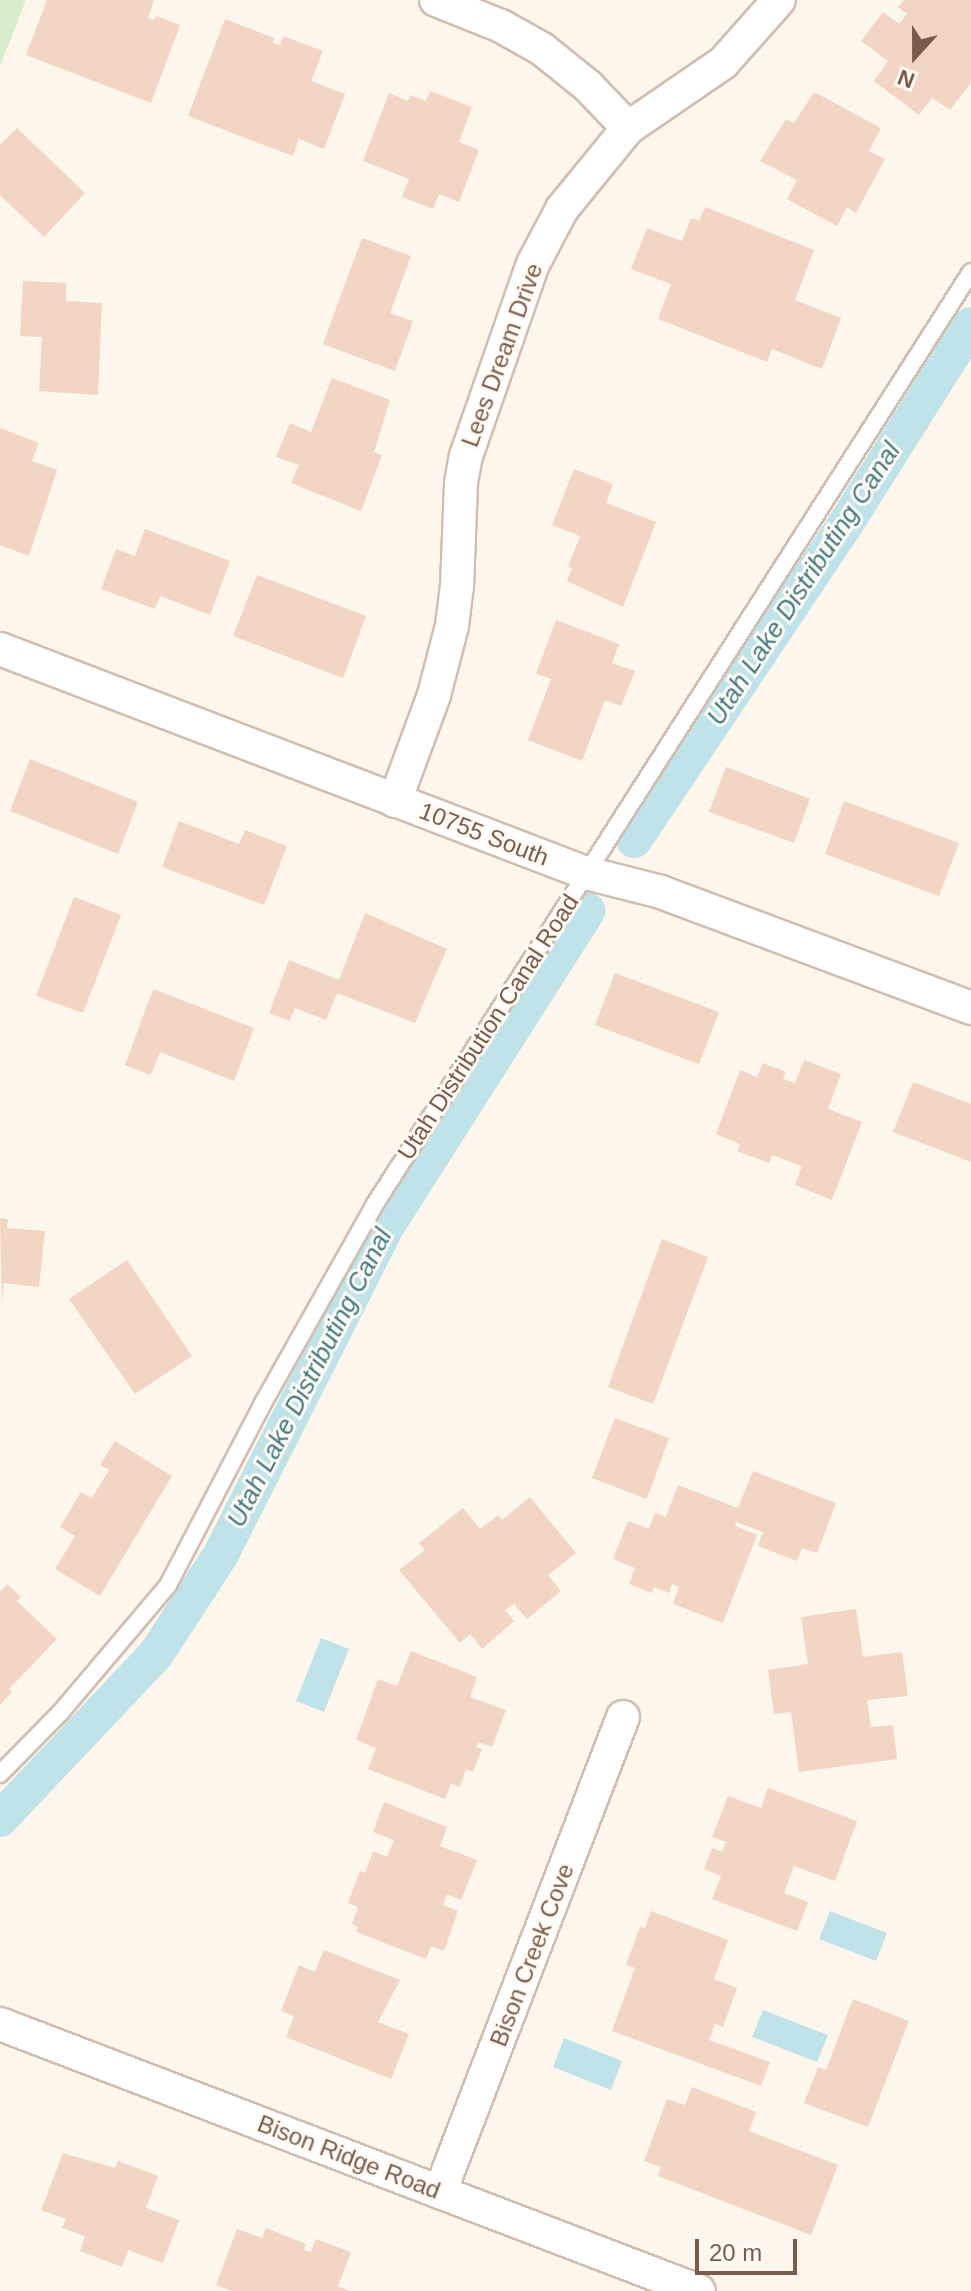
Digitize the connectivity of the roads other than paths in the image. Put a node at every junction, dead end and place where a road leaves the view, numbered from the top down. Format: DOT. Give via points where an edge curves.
graph roads {
  1 [pos="436,0"];
  2 [pos="779,0"];
  3 [pos="628,128"];
  4 [pos="971,272"];
  5 [pos="0,649"];
  6 [pos="395,801"];
  7 [pos="586,873"];
  8 [pos="971,1008"];
  9 [pos="623,1717"];
  10 [pos="0,1774"];
  11 [pos="0,2024"];
  12 [pos="440,2192"];
  13 [pos="699,2291"];
  1 -- 3 [label="street" via="542,49"];
  2 -- 3 [label="street, Lees Dream Drive" via="723,63"];
  3 -- 6 [label="street, Lees Dream Drive" via="562,209 547,236 481,404 461,483 452,626 434,695"];
  4 -- 7 [label="lane, Utah Distribution Canal Road"];
  5 -- 6 [label="street, 10755 South"];
  6 -- 7 [label="street, 10755 South"];
  7 -- 8 [label="street, 10755 South" via="661,892"];
  7 -- 10 [label="lane, Utah Distribution Canal Road" via="375,1204 168,1585 60,1713"];
  9 -- 12 [label="street, Bison Creek Cove"];
  11 -- 12 [label="street, Bison Ridge Road"];
  12 -- 13 [label="street, Bison Ridge Road"];
}
